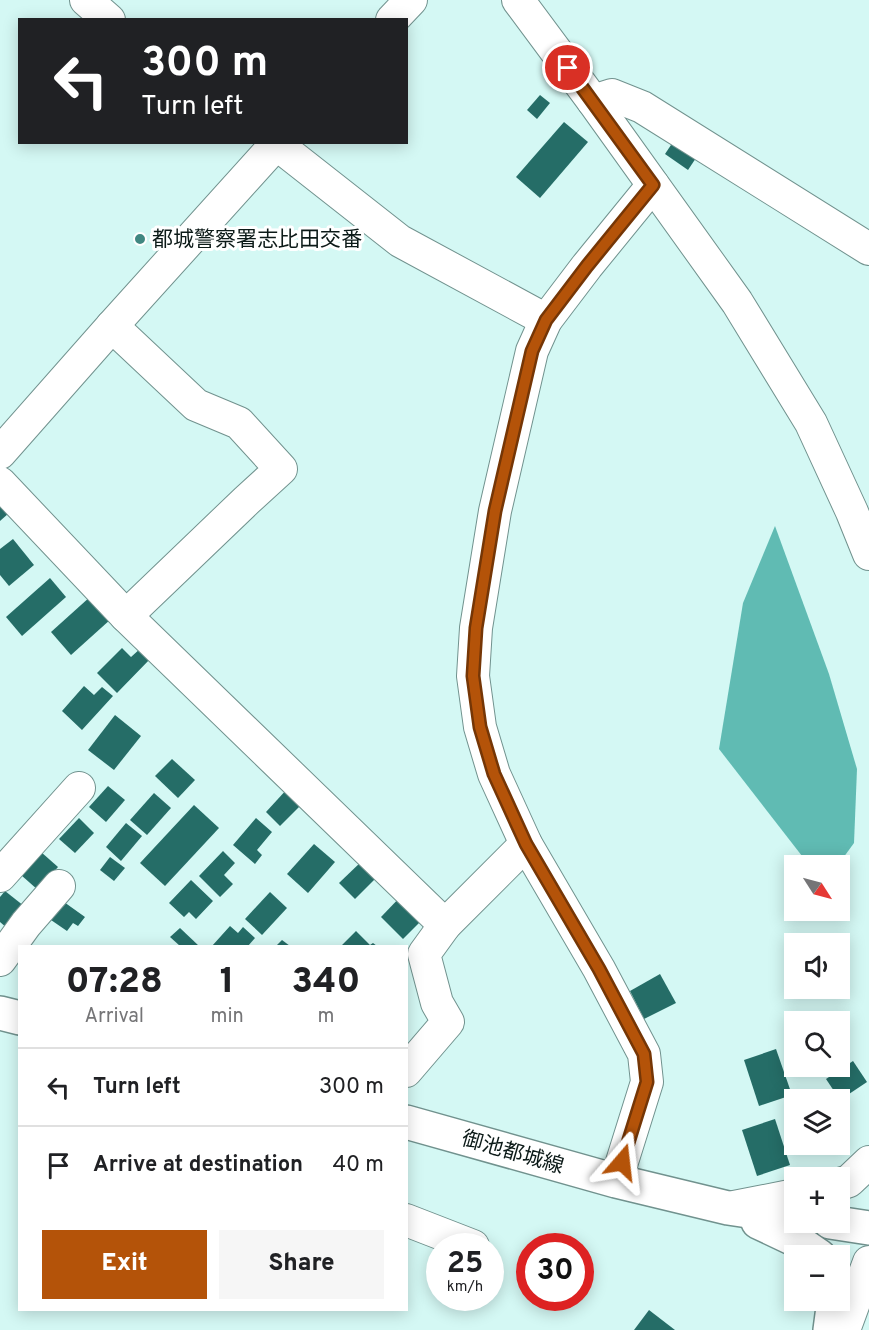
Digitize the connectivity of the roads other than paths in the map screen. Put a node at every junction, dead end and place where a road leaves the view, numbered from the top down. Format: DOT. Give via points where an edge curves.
graph roads {
  1 [pos="86,0"];
  2 [pos="411,0"];
  3 [pos="518,0"];
  4 [pos="106,18"];
  5 [pos="394,18"];
  6 [pos="593,101"];
  7 [pos="276,144"];
  8 [pos="284,144"];
  9 [pos="653,185"];
  10 [pos="869,249"];
  11 [pos="546,320"];
  12 [pos="112,326"];
  13 [pos="0,453"];
  14 [pos="0,483"];
  15 [pos="869,554"];
  16 [pos="126,616"];
  17 [pos="79,788"];
  18 [pos="526,844"];
  19 [pos="0,876"];
  20 [pos="59,886"];
  21 [pos="446,925"];
  22 [pos="0,960"];
  23 [pos="0,1013"];
  24 [pos="18,1018"];
  25 [pos="408,1069"];
  26 [pos="408,1123"];
  27 [pos="869,1162"];
  28 [pos="850,1180"];
  29 [pos="616,1181"];
  30 [pos="784,1197"];
  31 [pos="728,1208"];
  32 [pos="784,1216"];
  33 [pos="408,1221"];
  34 [pos="850,1225"];
  35 [pos="869,1228"];
  36 [pos="440,1233"];
  37 [pos="803,1245"];
  38 [pos="869,1262"];
  39 [pos="833,1311"];
  40 [pos="869,1324"];
  41 [pos="830,1330"];
  42 [pos="844,1330"];
  43 [pos="866,1330"];
  1 -- 4 [label="street"];
  2 -- 5 [label="street"];
  3 -- 6 [label="street"];
  6 -- 9 [label="street"];
  6 -- 10 [label="street" via="612,95 642,107"];
  7 -- 12 [label="street"];
  8 -- 11 [label="street" via="288,153 400,241"];
  9 -- 11 [label="street"];
  9 -- 15 [label="street" via="737,302 811,423"];
  11 -- 18 [label="street" via="532,351 495,511 476,628 473,676 480,727 494,774"];
  12 -- 13 [label="street"];
  12 -- 16 [label="street" via="196,405 238,423 281,469"];
  14 -- 16 [label="street"];
  16 -- 21 [label="street"];
  17 -- 19 [label="street"];
  18 -- 21 [label="street"];
  18 -- 29 [label="street" via="644,1054 647,1082"];
  20 -- 22 [label="street"];
  21 -- 25 [label="street" via="424,954 437,1003 448,1022"];
  23 -- 24 [label="main road"];
  26 -- 29 [label="main road, 御池都城線"];
  27 -- 28 [label="street"];
  29 -- 31 [label="main road, 御池都城線"];
  30 -- 31 [label="street"];
  31 -- 32 [label="main road, 御池都城線"];
  31 -- 37 [label="main road"];
  33 -- 36 [label="street"];
  34 -- 35 [label="main road"];
  38 -- 42 [label="street"];
  39 -- 41 [label="main road"];
  40 -- 43 [label="street"];
}
